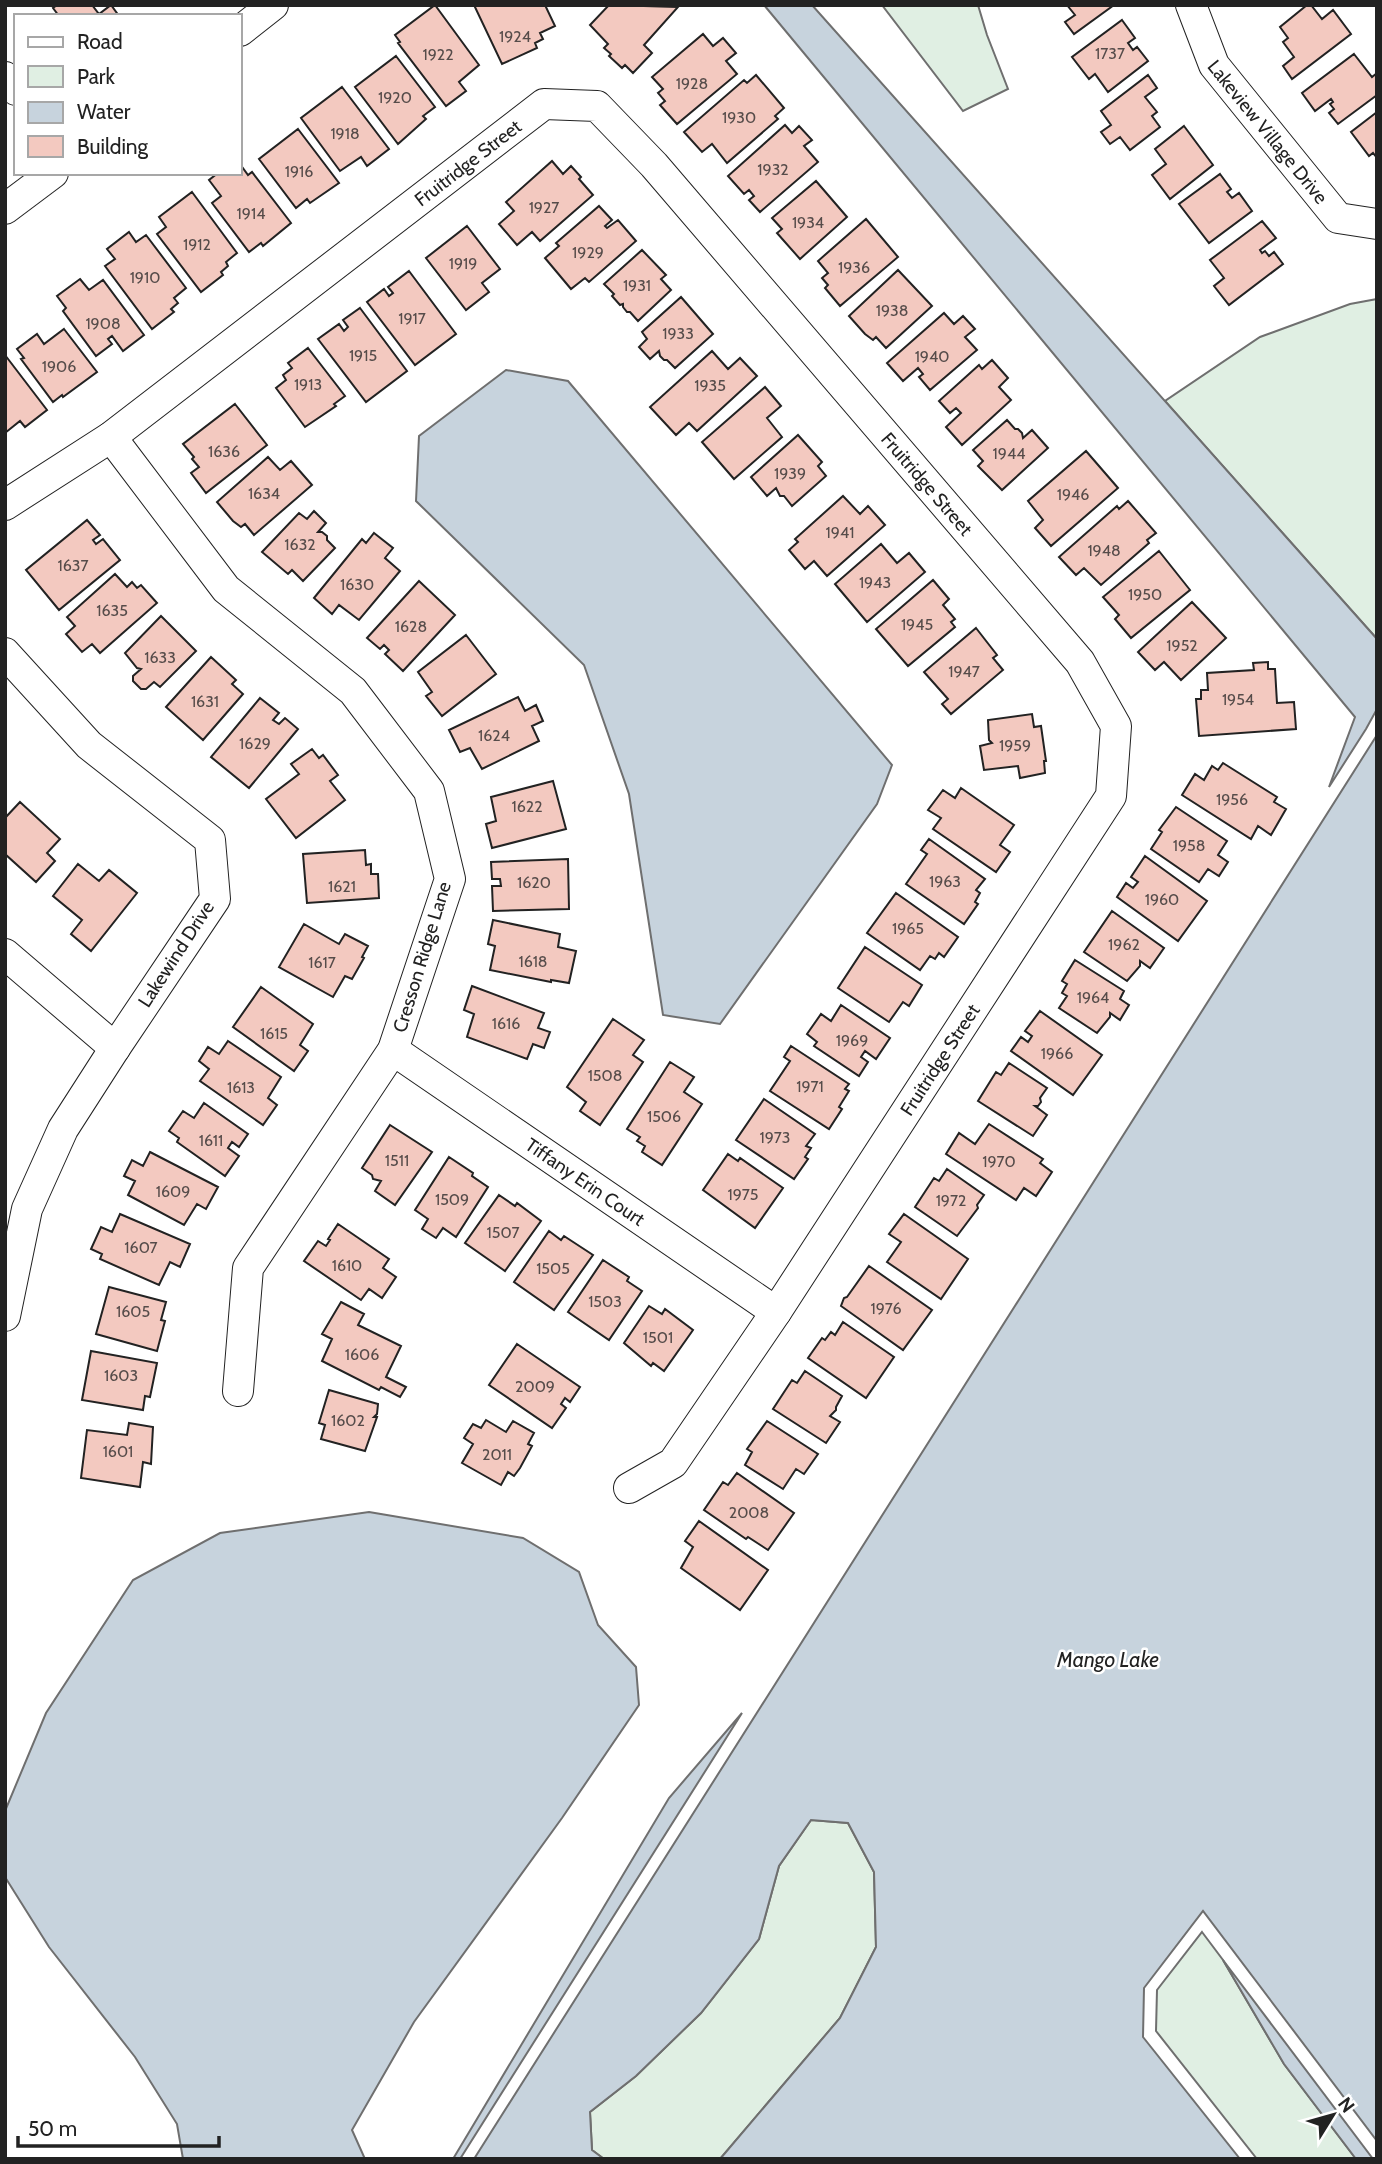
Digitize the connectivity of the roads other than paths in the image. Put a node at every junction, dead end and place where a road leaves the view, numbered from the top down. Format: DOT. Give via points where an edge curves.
graph roads {
  1 [pos="273,5"];
  2 [pos="1191,5"];
  3 [pos="242,29"];
  4 [pos="50,175"];
  5 [pos="5,209"];
  6 [pos="1377,224"];
  7 [pos="111,437"];
  8 [pos="5,505"];
  9 [pos="5,653"];
  10 [pos="5,954"];
  11 [pos="115,1048"];
  12 [pos="393,1050"];
  13 [pos="776,1312"];
  14 [pos="5,1316"];
  15 [pos="239,1391"];
  16 [pos="629,1488"];
  1 -- 3 [label="street"];
  2 -- 6 [label="street, Lakeview Village Drive" via="1214,65 1339,218"];
  4 -- 5 [label="street"];
  7 -- 8 [label="street, Fruitridge Street"];
  7 -- 12 [label="street, Cresson Ridge Lane" via="226,589 353,691 429,791 450,879"];
  7 -- 13 [label="street, Fruitridge Street" via="544,104 597,106 654,166 1080,662 1116,726 1111,796"];
  9 -- 11 [label="street, Lakewind Drive" via="89,745 210,839 215,899"];
  10 -- 11 [label="street"];
  11 -- 14 [label="street, Lakewind Drive" via="63,1129 27,1209"];
  12 -- 13 [label="street, Tiffany Erin Court"];
  12 -- 15 [label="street, Cresson Ridge Lane" via="248,1268"];
  13 -- 16 [label="street, Fruitridge Street" via="673,1463"];
}
